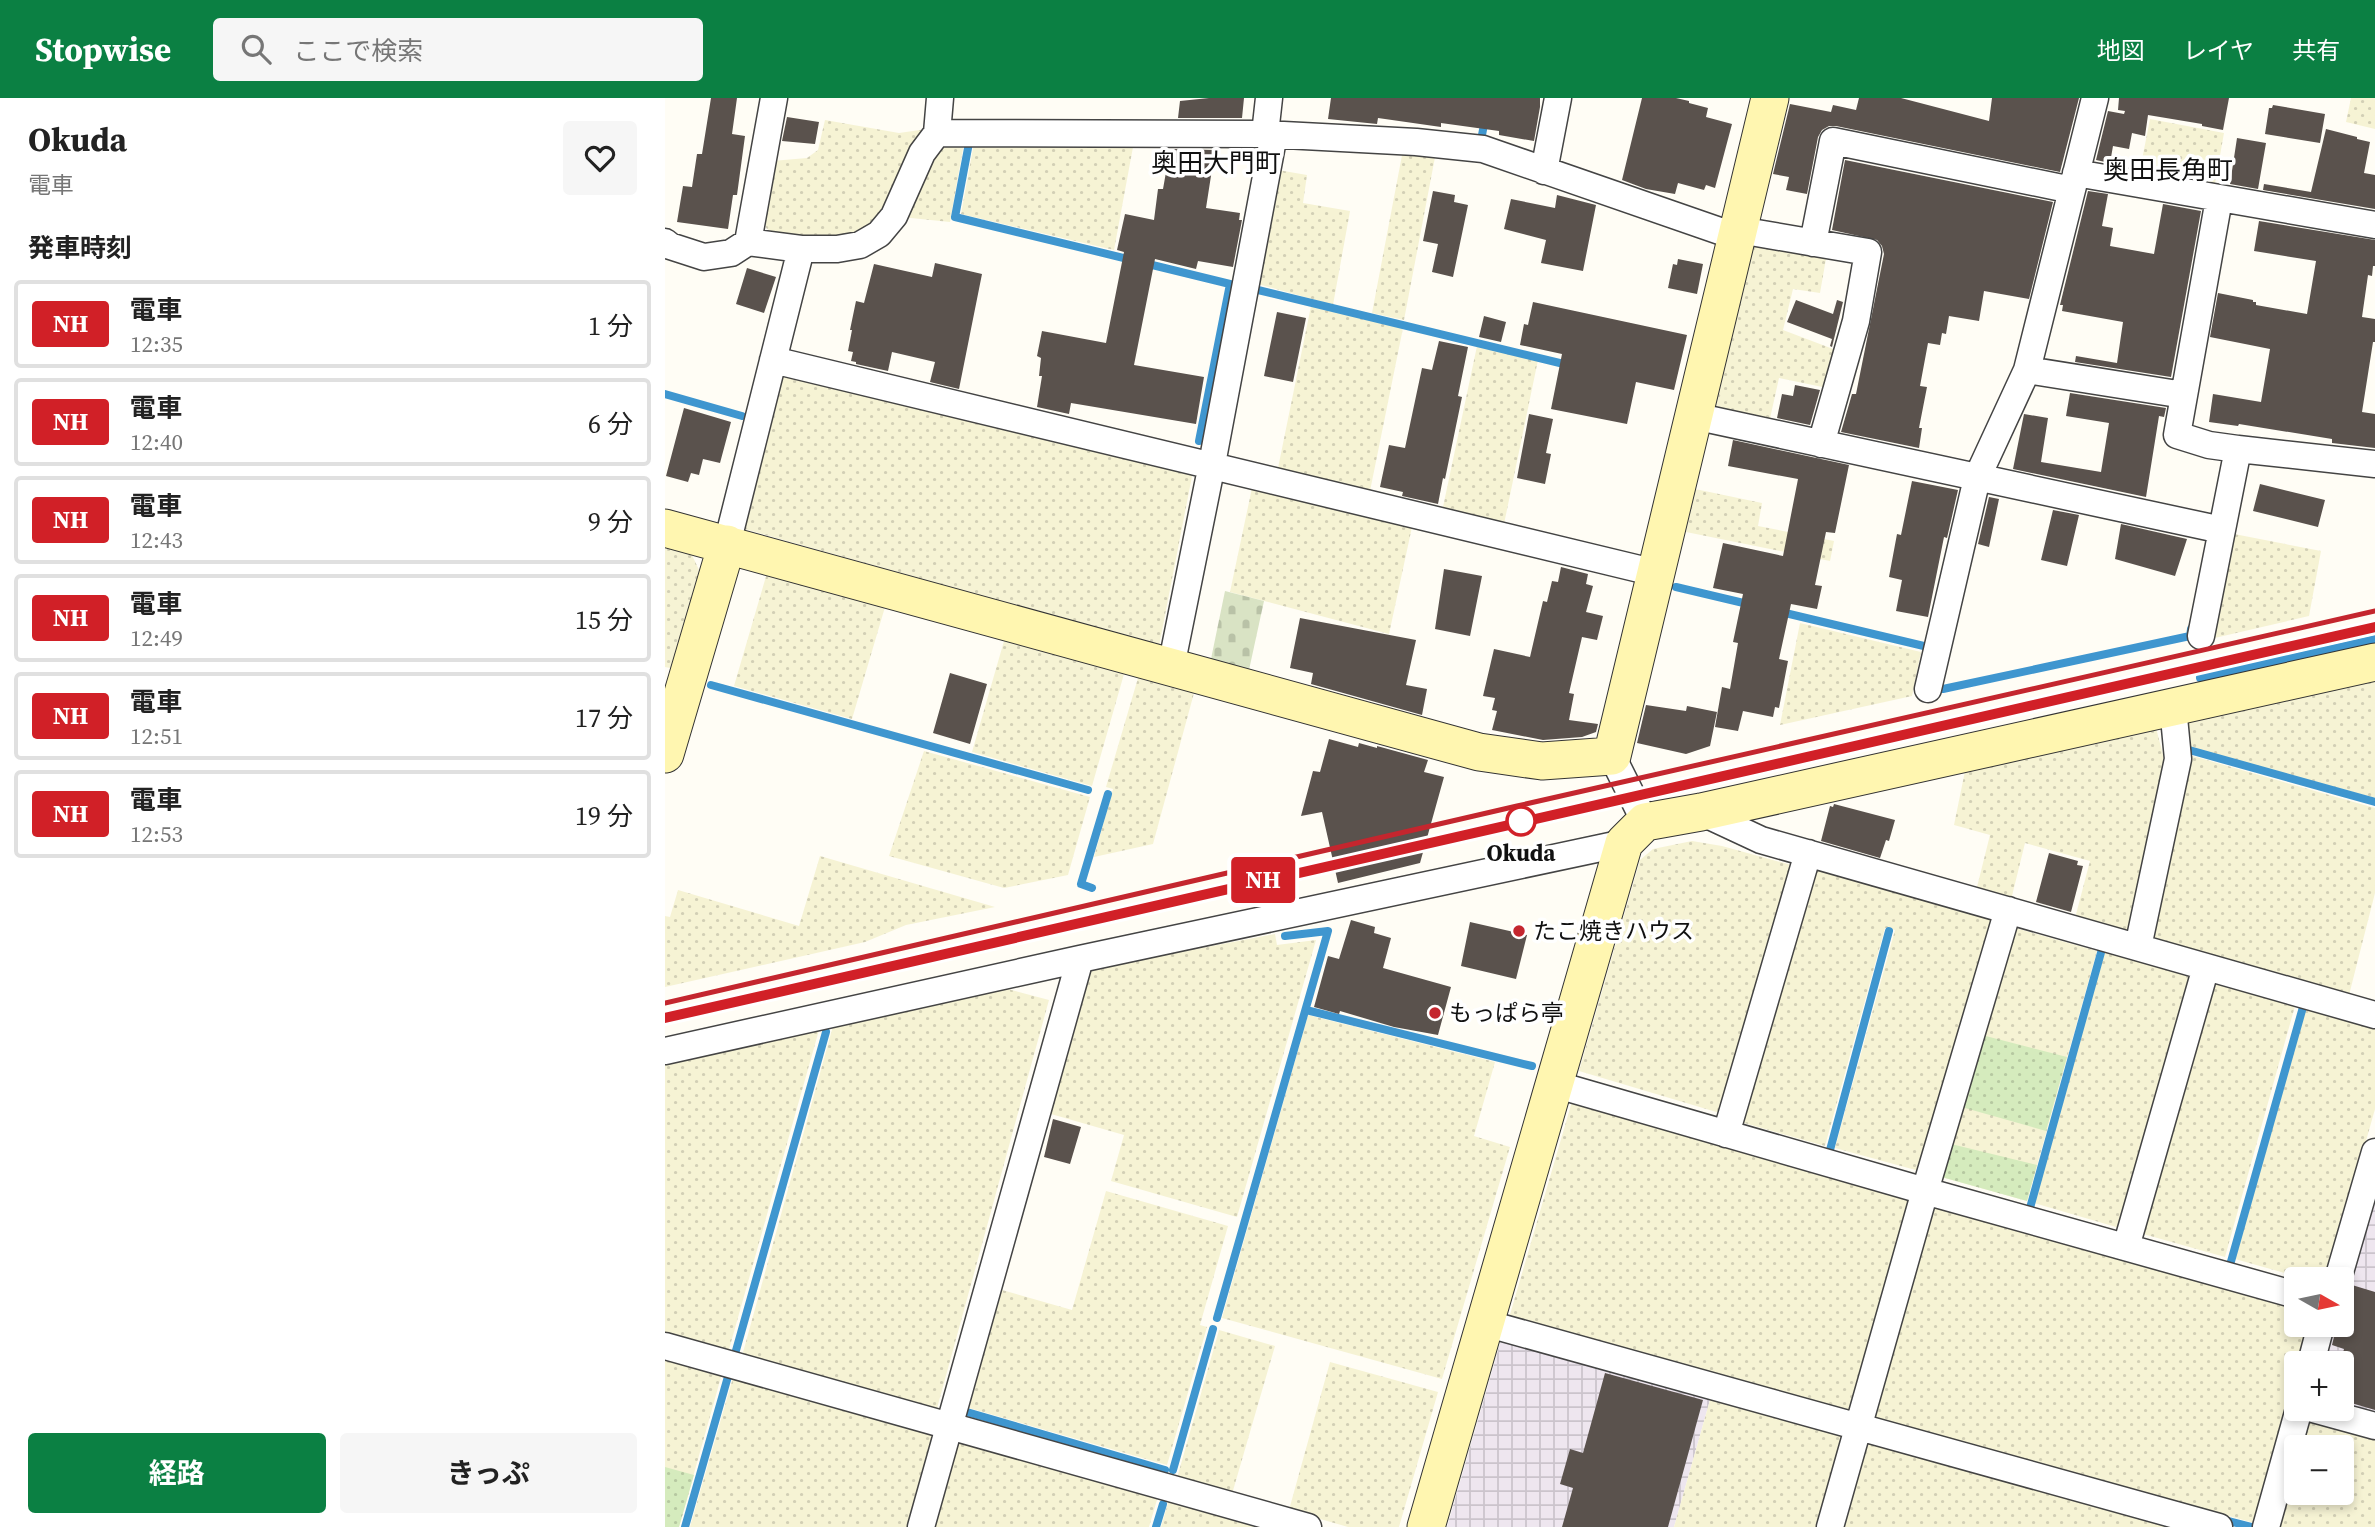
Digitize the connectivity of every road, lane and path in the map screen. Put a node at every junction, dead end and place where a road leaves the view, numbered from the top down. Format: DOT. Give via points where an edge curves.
graph roads {
  1 [pos="773,98"];
  2 [pos="940,98"];
  3 [pos="1269,98"];
  4 [pos="1559,98"];
  5 [pos="1770,98"];
  6 [pos="2095,98"];
  7 [pos="937,133"];
  8 [pos="1269,134"];
  9 [pos="1544,171"];
  10 [pos="2074,182"];
  11 [pos="2219,199"];
  12 [pos="2375,225"];
  13 [pos="1738,234"];
  14 [pos="665,242"];
  15 [pos="748,242"];
  16 [pos="1813,243"];
  17 [pos="801,249"];
  18 [pos="773,360"];
  19 [pos="2027,370"];
  20 [pos="2184,395"];
  21 [pos="1694,416"];
  22 [pos="1821,443"];
  23 [pos="2238,449"];
  24 [pos="1212,464"];
  25 [pos="2375,464"];
  26 [pos="1977,478"];
  27 [pos="665,528"];
  28 [pos="2222,530"];
  29 [pos="727,544"];
  30 [pos="1656,573"];
  31 [pos="2201,636"];
  32 [pos="2375,662"];
  33 [pos="1171,667"];
  34 [pos="1928,689"];
  35 [pos="2173,707"];
  36 [pos="665,754"];
  37 [pos="1612,756"];
  38 [pos="1701,812"];
  39 [pos="1634,832"];
  40 [pos="1808,853"];
  41 [pos="2008,910"];
  42 [pos="2138,947"];
  43 [pos="1080,960"];
  44 [pos="2206,967"];
  45 [pos="2375,1015"];
  46 [pos="665,1051"];
  47 [pos="1554,1084"];
  48 [pos="1726,1134"];
  49 [pos="2375,1152"];
  50 [pos="1925,1191"];
  51 [pos="2126,1248"];
  52 [pos="2341,1267"];
  53 [pos="2284,1292"];
  54 [pos="1485,1323"];
  55 [pos="665,1346"];
  56 [pos="2354,1420"];
  57 [pos="2296,1421"];
  58 [pos="1858,1426"];
  59 [pos="2375,1426"];
  60 [pos="949,1427"];
  61 [pos="921,1527"];
  62 [pos="1308,1527"];
  63 [pos="1426,1527"];
  64 [pos="1829,1527"];
  65 [pos="2219,1527"];
  66 [pos="2266,1527"];
  1 -- 15 [label="street"];
  2 -- 7 [label="street"];
  3 -- 8 [label="street"];
  4 -- 9 [label="street"];
  5 -- 13 [label="street"];
  6 -- 10 [label="street"];
  7 -- 8 [label="street"];
  7 -- 17 [label="street" via="922,153 894,216 879,234 860,245"];
  8 -- 9 [label="street" via="1483,149"];
  8 -- 24 [label="street"];
  9 -- 13 [label="street"];
  10 -- 11 [label="street"];
  10 -- 16 [label="street" via="1833,141"];
  10 -- 19 [label="street"];
  11 -- 12 [label="street"];
  11 -- 20 [label="street"];
  13 -- 16 [label="street"];
  13 -- 21 [label="street"];
  14 -- 15 [label="street" via="704,257 731,253"];
  15 -- 17 [label="street"];
  16 -- 22 [label="street" via="1868,252 1856,321"];
  17 -- 18 [label="street"];
  18 -- 24 [label="street"];
  18 -- 29 [label="street"];
  19 -- 20 [label="street"];
  19 -- 26 [label="street"];
  20 -- 23 [label="street" via="2177,435"];
  21 -- 22 [label="street"];
  21 -- 30 [label="street"];
  22 -- 26 [label="street"];
  23 -- 25 [label="street"];
  23 -- 28 [label="street"];
  24 -- 30 [label="street"];
  24 -- 33 [label="street"];
  26 -- 28 [label="street"];
  26 -- 34 [label="street"];
  27 -- 29 [label="street"];
  28 -- 31 [label="street"];
  29 -- 33 [label="street"];
  29 -- 36 [label="street"];
  30 -- 37 [label="street"];
  32 -- 35 [label="street"];
  33 -- 37 [label="street" via="1479,752 1542,761"];
  35 -- 38 [label="street"];
  35 -- 42 [label="street" via="2178,759"];
  37 -- 39 [label="street"];
  38 -- 39 [label="street"];
  38 -- 40 [label="street" via="1761,840"];
  39 -- 43 [label="street"];
  39 -- 47 [label="street"];
  40 -- 41 [label="street"];
  40 -- 48 [label="street"];
  41 -- 42 [label="street"];
  41 -- 50 [label="street"];
  42 -- 44 [label="street"];
  43 -- 46 [label="street"];
  43 -- 60 [label="street"];
  44 -- 45 [label="street"];
  44 -- 51 [label="street"];
  47 -- 48 [label="street"];
  47 -- 54 [label="street"];
  48 -- 50 [label="street"];
  49 -- 52 [label="street"];
  50 -- 51 [label="street"];
  50 -- 58 [label="street"];
  51 -- 53 [label="street"];
  54 -- 58 [label="street"];
  54 -- 63 [label="street"];
  55 -- 60 [label="street"];
  56 -- 59 [label="street"];
  57 -- 66 [label="street"];
  58 -- 64 [label="street"];
  58 -- 65 [label="street"];
  60 -- 61 [label="street"];
  60 -- 62 [label="street"];
}
